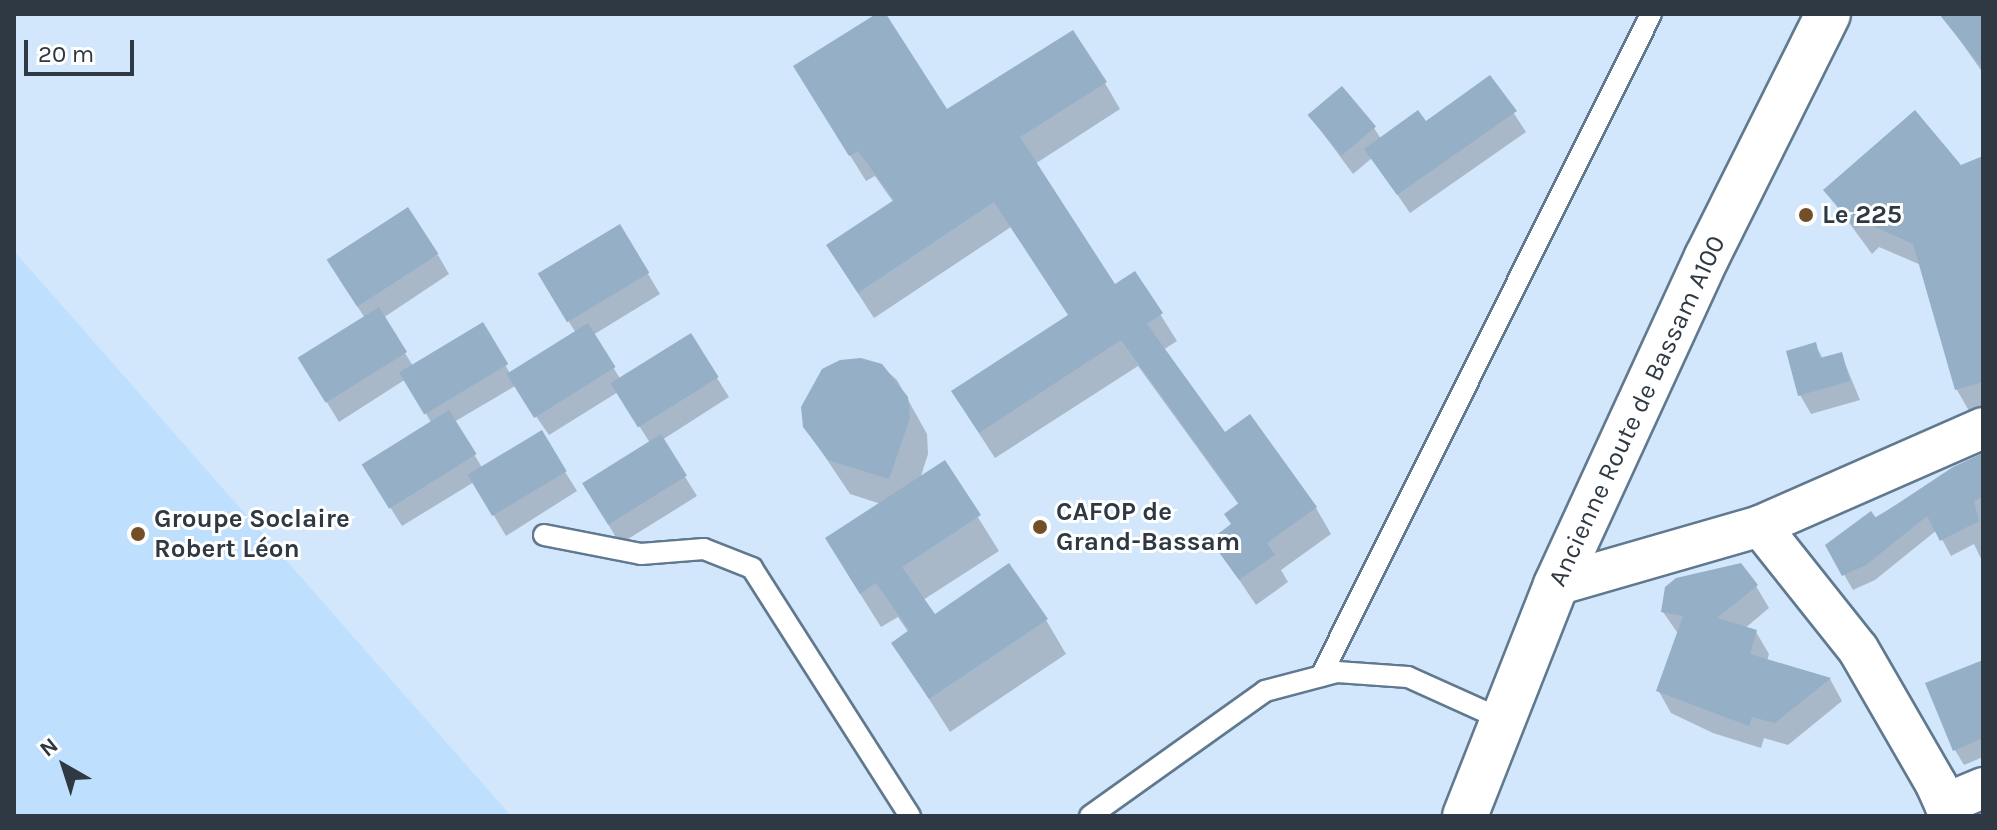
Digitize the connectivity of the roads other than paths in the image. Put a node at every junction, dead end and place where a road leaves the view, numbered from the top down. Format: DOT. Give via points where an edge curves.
graph roads {
  1 [pos="1651,14"];
  2 [pos="1828,14"];
  3 [pos="1983,428"];
  4 [pos="1760,526"];
  5 [pos="544,535"];
  6 [pos="1556,585"];
  7 [pos="1321,676"];
  8 [pos="1501,719"];
  9 [pos="1983,788"];
  10 [pos="1947,810"];
  11 [pos="910,816"];
  12 [pos="1090,816"];
  13 [pos="1465,816"];
  1 -- 7 [label="lane"];
  2 -- 6 [label="main road, Ancienne Route de Bassam A100" via="1707,257"];
  3 -- 4 [label="street"];
  4 -- 6 [label="street"];
  4 -- 10 [label="street" via="1858,649"];
  5 -- 11 [label="lane" via="641,554 704,549 752,568"];
  6 -- 8 [label="main road, Ancienne Route de Bassam A100"];
  7 -- 8 [label="lane" via="1337,672 1408,677"];
  7 -- 12 [label="lane" via="1265,691"];
  8 -- 13 [label="main road, Ancienne Route de Bassam A100"];
  9 -- 10 [label="street"];
}
